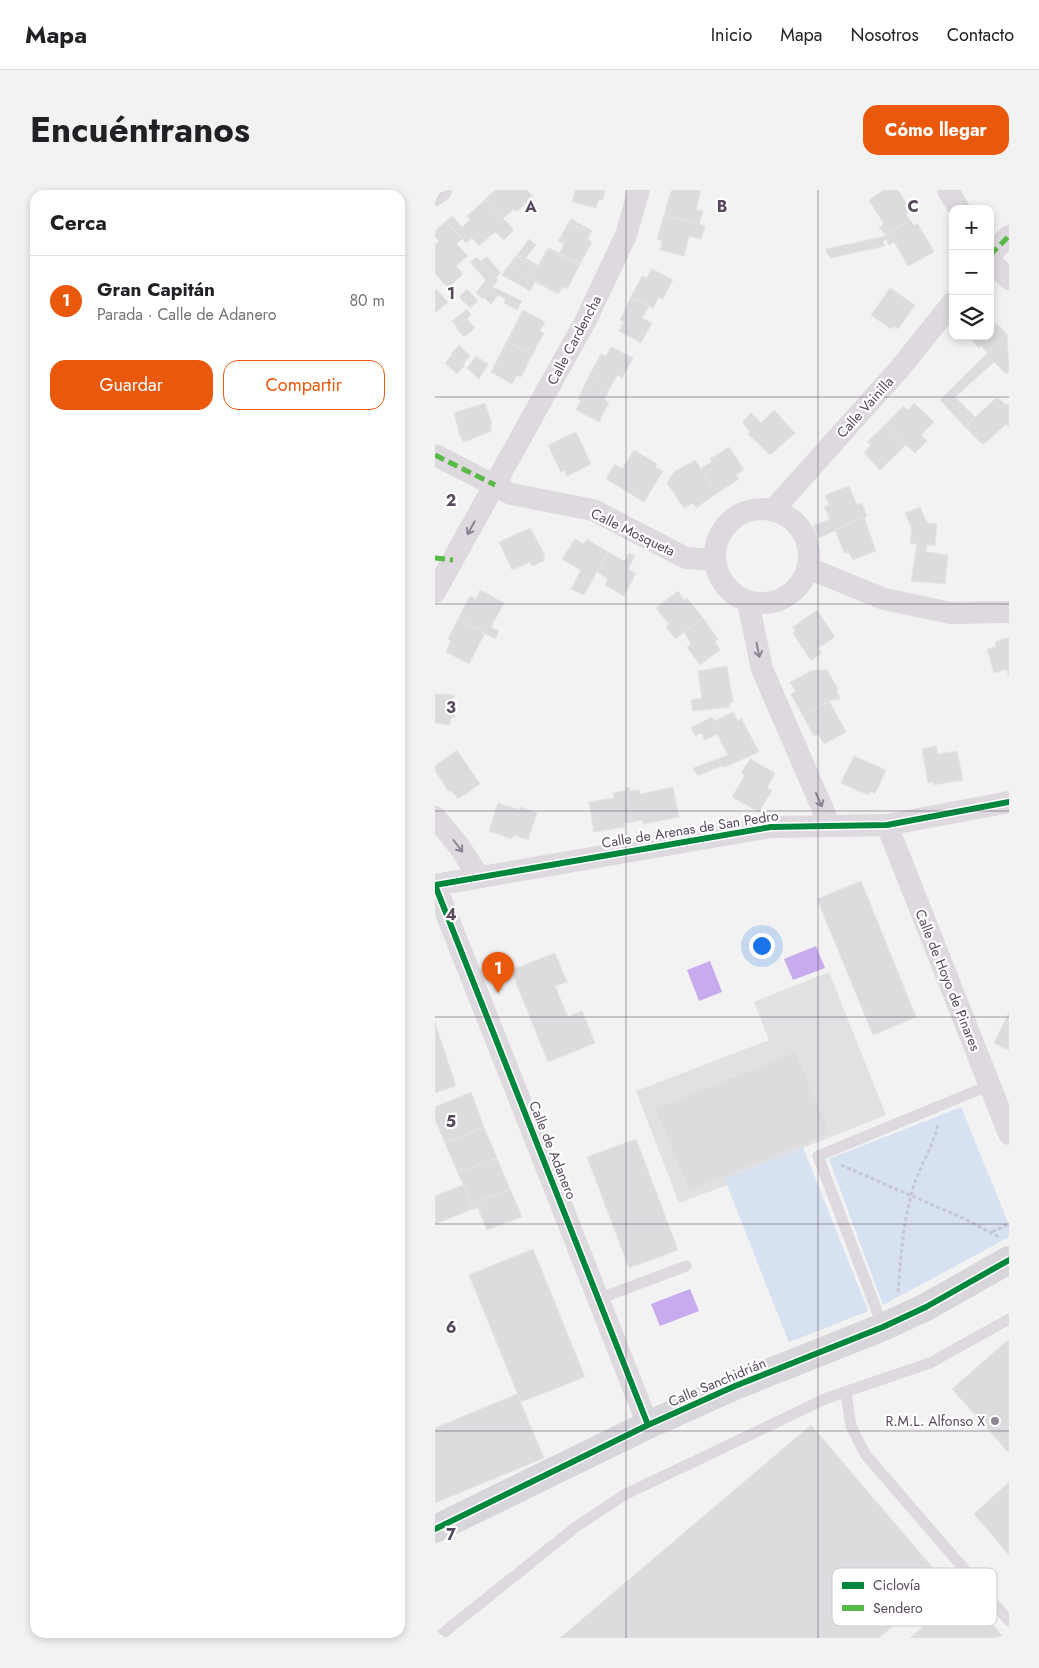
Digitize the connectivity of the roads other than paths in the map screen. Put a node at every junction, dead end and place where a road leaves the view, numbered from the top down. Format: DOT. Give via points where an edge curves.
graph roads {
  1 [pos="441,190"];
  2 [pos="639,190"];
  3 [pos="948,190"];
  4 [pos="435,195"];
  5 [pos="957,205"];
  6 [pos="1009,236"];
  7 [pos="994,252"];
  8 [pos="994,265"];
  9 [pos="1009,279"];
  10 [pos="949,307"];
  11 [pos="435,455"];
  12 [pos="495,485"];
  13 [pos="773,510"];
  14 [pos="714,560"];
  15 [pos="808,568"];
  16 [pos="435,592"];
  17 [pos="749,602"];
  18 [pos="1009,612"];
  19 [pos="1009,802"];
  20 [pos="435,817"];
  21 [pos="830,826"];
  22 [pos="887,826"];
  23 [pos="479,877"];
  24 [pos="435,885"];
  25 [pos="990,1084"];
  26 [pos="1009,1134"];
  27 [pos="1007,1250"];
  28 [pos="686,1266"];
  29 [pos="598,1299"];
  30 [pos="1009,1319"];
  31 [pos="890,1324"];
  32 [pos="846,1392"];
  33 [pos="647,1425"];
  34 [pos="435,1528"];
  35 [pos="963,1568"];
  36 [pos="997,1607"];
  37 [pos="1009,1621"];
  38 [pos="437,1638"];
  1 -- 4 [label="street"];
  2 -- 12 [label="street, Calle Cardencha" via="626,235 586,320"];
  3 -- 5 [label="street"];
  6 -- 7 [label="street"];
  8 -- 9 [label="street"];
  10 -- 13 [label="street, Calle Vainilla" via="901,367"];
  11 -- 12 [label="street"];
  12 -- 14 [label="street, Calle Mosqueta" via="511,494 593,510 685,558"];
  12 -- 16 [label="street, Calle Cardencha, one-way"];
  13 -- 14 [label="street" via="751,510 730,520 715,546"];
  13 -- 15 [label="street" via="799,526 806,538"];
  14 -- 17 [label="street" via="717,574 725,586 735,596"];
  15 -- 17 [label="street" via="797,588 778,601 764,604"];
  15 -- 18 [label="street" via="884,598 951,613"];
  17 -- 21 [label="street, one-way" via="762,669"];
  19 -- 22 [label="street, Calle de Arenas de San Pedro"];
  20 -- 23 [label="street, one-way"];
  21 -- 22 [label="street, Calle de Arenas de San Pedro"];
  21 -- 23 [label="street, Calle de Arenas de San Pedro" via="771,827"];
  22 -- 25 [label="street, Calle de Hoyo de Pinares"];
  23 -- 24 [label="street, Calle de Arenas de San Pedro"];
  24 -- 29 [label="street, Calle de Adanero"];
  25 -- 26 [label="street, Calle de Hoyo de Pinares"];
  25 -- 31 [label="lane" via="818,1156"];
  27 -- 31 [label="street, Calle Sanchidrián"];
  28 -- 29 [label="lane"];
  29 -- 33 [label="street, Calle de Adanero"];
  30 -- 32 [label="lane" via="929,1363"];
  31 -- 33 [label="street, Calle Sanchidrián"];
  32 -- 35 [label="lane" via="851,1426 865,1454"];
  32 -- 38 [label="lane" via="827,1398 624,1496 577,1526"];
  33 -- 34 [label="street, Calle Sanchidrián"];
  36 -- 37 [label="lane"];
}
